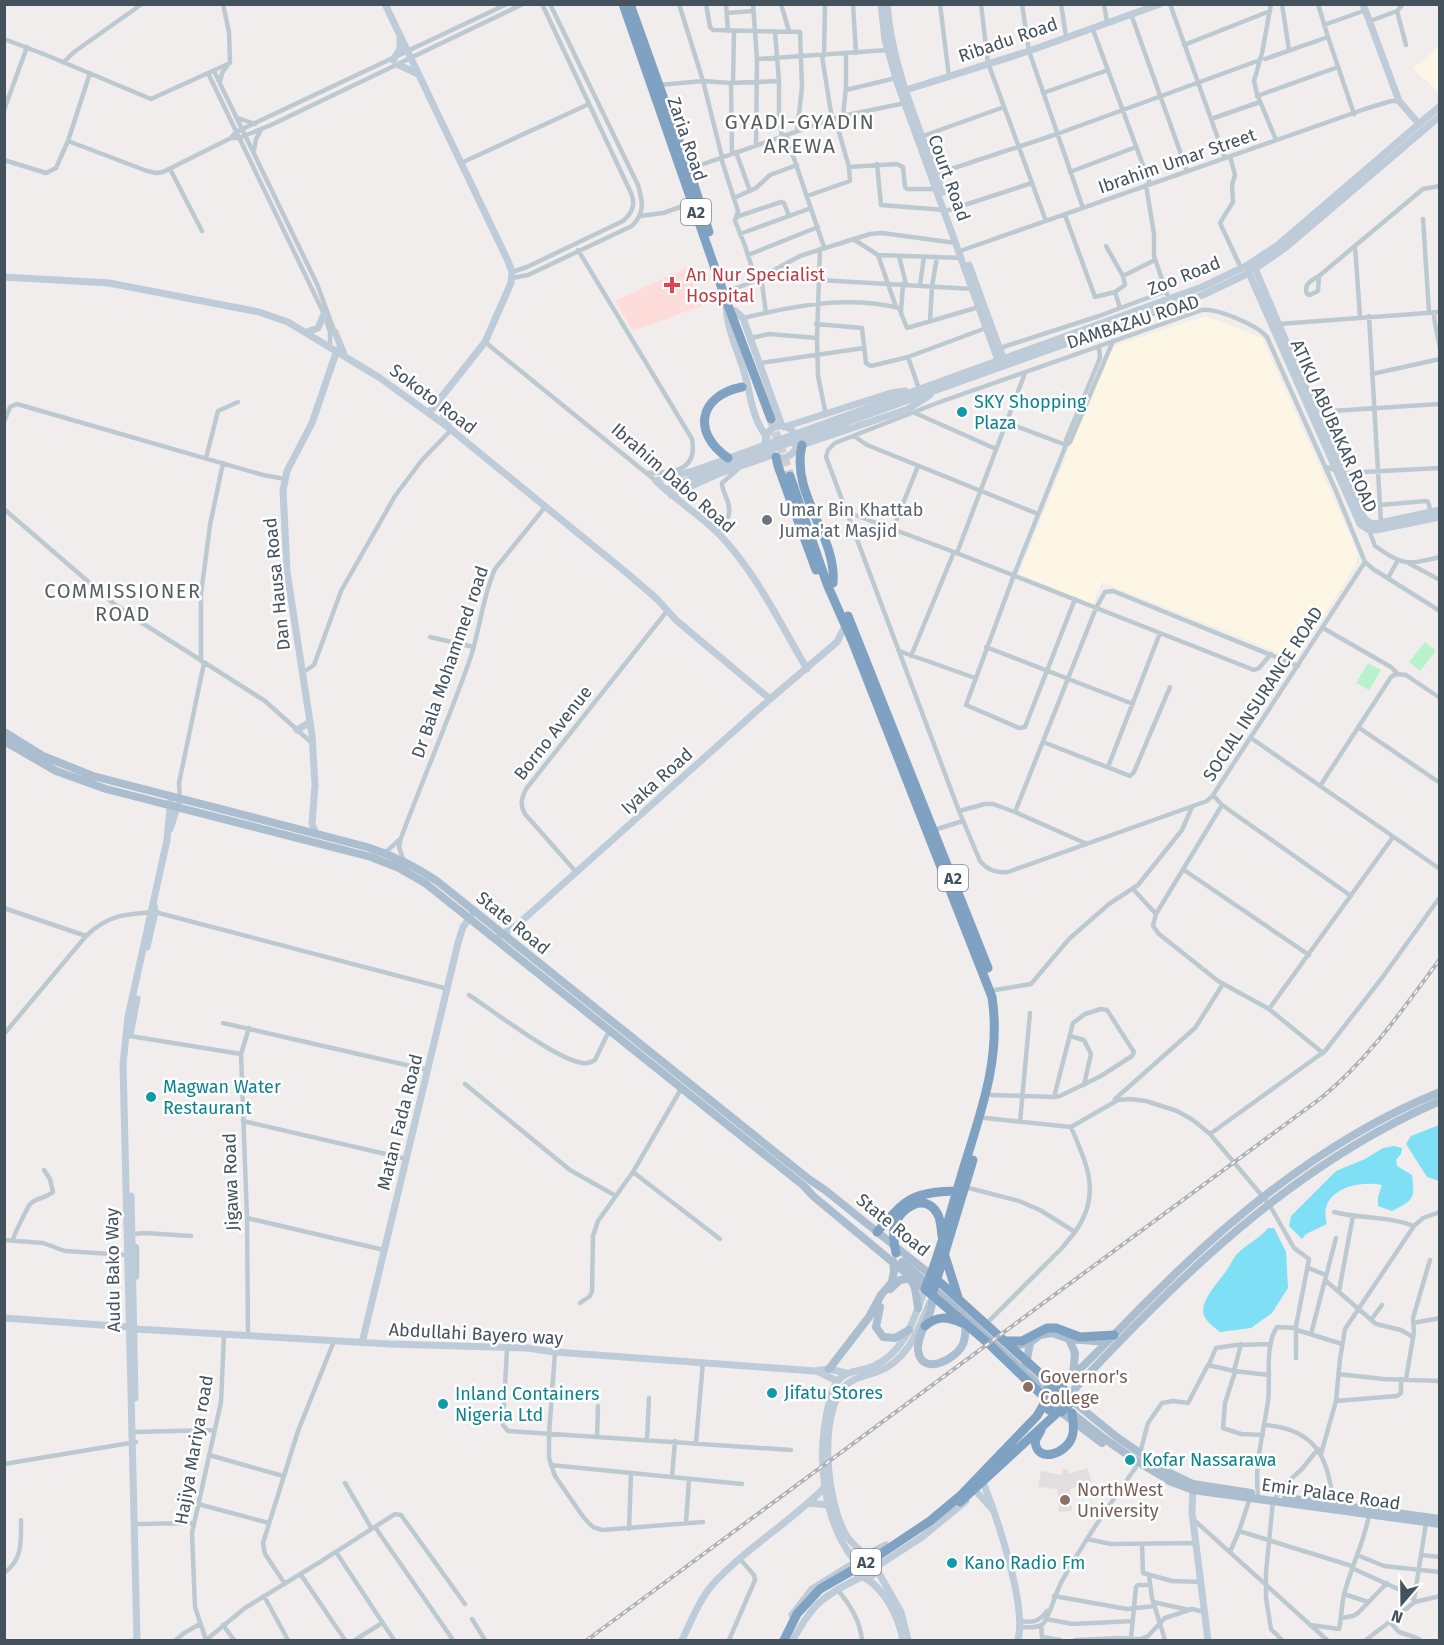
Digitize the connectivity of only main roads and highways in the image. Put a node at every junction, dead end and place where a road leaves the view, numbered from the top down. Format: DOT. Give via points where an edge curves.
graph roads {
  1 [pos="385,4"];
  2 [pos="623,4"];
  3 [pos="630,4"];
  4 [pos="881,4"];
  5 [pos="887,4"];
  6 [pos="1160,4"];
  7 [pos="1365,8"];
  8 [pos="400,36"];
  9 [pos="419,75"];
  10 [pos="903,91"];
  11 [pos="1440,106"];
  12 [pos="1440,116"];
  13 [pos="1419,124"];
  14 [pos="947,210"];
  15 [pos="962,253"];
  16 [pos="1249,268"];
  17 [pos="4,277"];
  18 [pos="727,295"];
  19 [pos="735,311"];
  20 [pos="324,314"];
  21 [pos="307,332"];
  22 [pos="335,332"];
  23 [pos="333,348"];
  24 [pos="345,356"];
  25 [pos="1000,359"];
  26 [pos="751,389"];
  27 [pos="916,390"];
  28 [pos="937,390"];
  29 [pos="897,400"];
  30 [pos="416,402"];
  31 [pos="437,403"];
  32 [pos="442,411"];
  33 [pos="429,413"];
  34 [pos="783,427"];
  35 [pos="450,429"];
  36 [pos="766,437"];
  37 [pos="799,446"];
  38 [pos="774,456"];
  39 [pos="728,458"];
  40 [pos="791,472"];
  41 [pos="1340,472"];
  42 [pos="686,477"];
  43 [pos="668,493"];
  44 [pos="1440,510"];
  45 [pos="1440,517"];
  46 [pos="830,584"];
  47 [pos="846,624"];
  48 [pos="837,642"];
  49 [pos="853,643"];
  50 [pos="807,669"];
  51 [pos="770,699"];
  52 [pos="310,722"];
  53 [pos="297,730"];
  54 [pos="4,732"];
  55 [pos="4,741"];
  56 [pos="175,802"];
  57 [pos="311,812"];
  58 [pos="301,830"];
  59 [pos="316,834"];
  60 [pos="152,912"];
  61 [pos="472,915"];
  62 [pos="516,926"];
  63 [pos="499,936"];
  64 [pos="507,942"];
  65 [pos="1440,1092"];
  66 [pos="1440,1101"];
  67 [pos="1351,1142"];
  68 [pos="807,1183"];
  69 [pos="961,1189"];
  70 [pos="859,1225"];
  71 [pos="877,1232"];
  72 [pos="943,1239"];
  73 [pos="945,1256"];
  74 [pos="895,1257"];
  75 [pos="906,1272"];
  76 [pos="921,1278"];
  77 [pos="934,1278"];
  78 [pos="929,1292"];
  79 [pos="959,1299"];
  80 [pos="918,1308"];
  81 [pos="4,1318"];
  82 [pos="966,1320"];
  83 [pos="925,1326"];
  84 [pos="132,1328"];
  85 [pos="909,1330"];
  86 [pos="1111,1338"];
  87 [pos="1069,1339"];
  88 [pos="362,1342"];
  89 [pos="1004,1343"];
  90 [pos="1030,1343"];
  91 [pos="1026,1367"];
  92 [pos="829,1369"];
  93 [pos="815,1371"];
  94 [pos="846,1373"];
  95 [pos="1073,1375"];
  96 [pos="837,1381"];
  97 [pos="1057,1386"];
  98 [pos="1069,1397"];
  99 [pos="1044,1400"];
  100 [pos="1072,1413"];
  101 [pos="1057,1414"];
  102 [pos="1081,1428"];
  103 [pos="1096,1430"];
  104 [pos="134,1443"];
  105 [pos="1022,1444"];
  106 [pos="826,1455"];
  107 [pos="1173,1479"];
  108 [pos="983,1482"];
  109 [pos="825,1487"];
  110 [pos="1193,1487"];
  111 [pos="966,1494"];
  112 [pos="1275,1499"];
  113 [pos="808,1503"];
  114 [pos="829,1504"];
  115 [pos="995,1512"];
  116 [pos="1440,1519"];
  117 [pos="1440,1524"];
  118 [pos="867,1553"];
  119 [pos="854,1562"];
  120 [pos="878,1568"];
  121 [pos="862,1577"];
  122 [pos="805,1606"];
  123 [pos="139,1641"];
  124 [pos="681,1641"];
  125 [pos="782,1641"];
  126 [pos="791,1641"];
  127 [pos="903,1641"];
  128 [pos="908,1641"];
  129 [pos="1018,1641"];
  130 [pos="1208,1641"];
  1 -- 8 [label="main road"];
  2 -- 18 [label="highway, Zaria Road / A2"];
  3 -- 18 [label="highway, Zaria Road / A2" via="689,169"];
  4 -- 10 [label="main road, Court Road" via="888,50"];
  5 -- 10 [label="main road, Court Road" via="890,37"];
  6 -- 10 [label="main road, Ribadu Road"];
  7 -- 13 [label="main road" via="1399,101"];
  8 -- 9 [label="main road"];
  8 -- 9 [label="main road" via="396,62"];
  9 -- 31 [label="main road" via="512,275 485,342"];
  10 -- 14 [label="main road, Court Road" via="923,136"];
  10 -- 14 [label="main road, Court Road"];
  11 -- 13 [label="main road, Zoo Road"];
  12 -- 16 [label="main road, Zoo Road" via="1285,248"];
  13 -- 16 [label="main road, Zoo Road"];
  14 -- 15 [label="main road, Court Road"];
  14 -- 15 [label="main road, Court Road"];
  15 -- 25 [label="main road, Court Road"];
  15 -- 25 [label="main road, Court Road" via="1000,348"];
  16 -- 25 [label="main road, Zoo Road"];
  16 -- 28 [label="main road, Zoo Road" via="1205,294"];
  16 -- 41 [label="main road, ATIKU ABUBAKAR ROAD"];
  16 -- 41 [label="main road" via="1279,324"];
  17 -- 21 [label="main road, Sokoto Road" via="109,283 158,291 269,315"];
  18 -- 19 [label="highway, Zaria Road / A2"];
  18 -- 26 [label="highway, Zaria Road / A2"];
  18 -- 36 [label="main road" via="727,324 745,373 750,401"];
  19 -- 26 [label="highway, Zaria Road / A2" via="773,419"];
  19 -- 34 [label="main road" via="743,318"];
  20 -- 21 [label="main road" via="318,328"];
  21 -- 23 [label="main road, Sokoto Road"];
  22 -- 24 [label="main road"];
  23 -- 24 [label="main road, Sokoto Road"];
  23 -- 52 [label="main road, Dan Hausa Road" via="312,423 283,490 287,572"];
  24 -- 30 [label="main road, Sokoto Road"];
  25 -- 27 [label="main road, Zoo Road"];
  26 -- 39 [label="highway" via="720,393 710,404 706,431 711,444"];
  27 -- 29 [label="main road, Zoo Road"];
  27 -- 34 [label="main road" via="891,393"];
  28 -- 29 [label="main road, Zoo Road"];
  28 -- 37 [label="main road" via="908,409"];
  29 -- 39 [label="main road"];
  29 -- 42 [label="main road"];
  30 -- 31 [label="main road"];
  30 -- 33 [label="main road, Sokoto Road"];
  31 -- 33 [label="main road"];
  32 -- 35 [label="main road"];
  33 -- 35 [label="main road, Sokoto Road"];
  34 -- 36 [label="main road" via="771,430"];
  34 -- 37 [label="main road" via="793,432"];
  35 -- 51 [label="main road, Sokoto Road" via="628,574"];
  36 -- 38 [label="main road" via="766,445"];
  37 -- 38 [label="main road" via="788,456"];
  37 -- 40 [label="highway"];
  38 -- 40 [label="highway"];
  38 -- 43 [label="main road"];
  39 -- 42 [label="main road"];
  40 -- 46 [label="highway, A2"];
  40 -- 46 [label="highway" via="815,569"];
  41 -- 44 [label="main road" via="1370,524"];
  41 -- 45 [label="main road, ATIKU ABUBAKAR ROAD" via="1360,524 1369,530"];
  42 -- 43 [label="main road"];
  42 -- 43 [label="main road, Ibrahim Dabo Road" via="656,481"];
  43 -- 50 [label="main road, Ibrahim Dabo Road" via="718,533 746,568"];
  46 -- 47 [label="highway, A2"];
  46 -- 69 [label="highway, A2" via="854,627 995,990 1001,1020 998,1068"];
  47 -- 48 [label="main road"];
  47 -- 49 [label="highway, A2"];
  48 -- 49 [label="main road"];
  48 -- 50 [label="main road, Iyaka Road"];
  49 -- 69 [label="highway, A2" via="992,997 996,1032 992,1065"];
  50 -- 51 [label="main road, Iyaka Road"];
  51 -- 62 [label="main road, Iyaka Road"];
  52 -- 53 [label="main road"];
  52 -- 57 [label="main road, Dan Hausa Road" via="315,784"];
  54 -- 56 [label="main road, State Road" via="75,770"];
  55 -- 56 [label="main road, State Road" via="43,765 106,789"];
  56 -- 58 [label="main road, State Road"];
  56 -- 60 [label="main road, Audu Bako Way"];
  56 -- 61 [label="main road, State Road" via="386,862"];
  57 -- 58 [label="main road, Dan Hausa Road"];
  57 -- 59 [label="main road, Dan Hausa Road"];
  58 -- 59 [label="main road, State Road"];
  59 -- 61 [label="main road, State Road" via="404,861 432,878"];
  60 -- 84 [label="main road, Audu Bako Way" via="130,1036 127,1094"];
  60 -- 84 [label="main road, Audu Bako Way" via="128,1017 124,1057"];
  61 -- 63 [label="main road, State Road"];
  61 -- 88 [label="main road, Matan Fada Road" via="460,934"];
  62 -- 63 [label="main road, Iyaka Road"];
  62 -- 64 [label="main road"];
  63 -- 64 [label="main road, State Road"];
  64 -- 68 [label="main road, State Road"];
  64 -- 68 [label="main road, State Road" via="681,1089"];
  65 -- 67 [label="main road" via="1412,1104"];
  66 -- 67 [label="main road"];
  67 -- 86 [label="main road" via="1262,1196"];
  67 -- 98 [label="main road" via="1269,1204 1178,1281"];
  68 -- 70 [label="main road"];
  68 -- 71 [label="main road, State Road" via="825,1190"];
  68 -- 74 [label="main road, State Road" via="813,1196"];
  69 -- 71 [label="highway" via="912,1198 893,1212"];
  69 -- 72 [label="highway, A2"];
  69 -- 73 [label="highway, A2"];
  70 -- 74 [label="main road"];
  70 -- 76 [label="main road"];
  71 -- 77 [label="main road, State Road"];
  72 -- 74 [label="highway" via="937,1212 918,1203 906,1208 895,1226"];
  72 -- 77 [label="highway, A2"];
  73 -- 77 [label="highway, A2"];
  73 -- 79 [label="highway"];
  74 -- 75 [label="main road, State Road"];
  74 -- 89 [label="main road" via="942,1290"];
  74 -- 92 [label="main road" via="892,1282"];
  75 -- 78 [label="main road, State Road"];
  75 -- 80 [label="main road" via="915,1288"];
  76 -- 82 [label="main road"];
  76 -- 85 [label="main road" via="896,1283 883,1300 876,1319 878,1331 886,1339"];
  77 -- 78 [label="highway, A2"];
  77 -- 79 [label="highway"];
  78 -- 80 [label="main road"];
  78 -- 82 [label="highway"];
  78 -- 83 [label="main road" via="933,1303"];
  78 -- 106 [label="main road" via="919,1329 902,1356 888,1367 849,1382 840,1393 832,1414"];
  79 -- 89 [label="highway"];
  80 -- 85 [label="main road"];
  81 -- 84 [label="main road, Abdullahi Bayero way"];
  82 -- 83 [label="highway" via="945,1317"];
  82 -- 83 [label="main road" via="960,1350 950,1359 933,1365 925,1362 918,1350"];
  82 -- 99 [label="highway"];
  82 -- 100 [label="main road"];
  84 -- 88 [label="main road, Abdullahi Bayero way"];
  84 -- 104 [label="main road, Audu Bako Way"];
  84 -- 104 [label="main road, Audu Bako Way"];
  85 -- 94 [label="main road" via="897,1349 883,1361"];
  86 -- 87 [label="main road"];
  86 -- 89 [label="highway" via="1080,1337 1052,1328 1042,1329 1022,1341"];
  86 -- 95 [label="main road"];
  87 -- 90 [label="main road" via="1047,1333"];
  87 -- 95 [label="main road" via="1075,1353"];
  88 -- 93 [label="main road, Abdullahi Bayero way" via="527,1348"];
  89 -- 90 [label="main road"];
  89 -- 91 [label="main road"];
  89 -- 97 [label="highway"];
  90 -- 91 [label="main road"];
  91 -- 103 [label="main road"];
  92 -- 93 [label="main road"];
  92 -- 94 [label="main road"];
  93 -- 96 [label="main road"];
  94 -- 96 [label="main road"];
  95 -- 97 [label="main road"];
  96 -- 106 [label="main road" via="826,1417"];
  97 -- 98 [label="highway" via="1065,1389"];
  97 -- 99 [label="highway, A2" via="1049,1388"];
  98 -- 101 [label="highway, A2" via="1069,1404"];
  98 -- 107 [label="main road, Emir Palace Road"];
  99 -- 101 [label="highway" via="1049,1410"];
  99 -- 111 [label="highway, A2" via="1029,1425"];
  100 -- 101 [label="highway" via="1074,1431 1062,1451 1051,1455 1039,1452 1037,1436"];
  100 -- 103 [label="main road"];
  101 -- 102 [label="main road, Emir Palace Road"];
  101 -- 105 [label="highway, A2"];
  102 -- 105 [label="highway" via="1067,1452 1056,1457 1038,1456"];
  102 -- 107 [label="main road, Emir Palace Road" via="1136,1467 1161,1479"];
  103 -- 107 [label="main road" via="1134,1461"];
  104 -- 123 [label="main road, Audu Bako Way"];
  104 -- 123 [label="main road, Audu Bako Way"];
  105 -- 108 [label="highway, A2"];
  106 -- 109 [label="main road"];
  106 -- 118 [label="main road" via="840,1523 850,1541"];
  107 -- 110 [label="main road, Emir Palace Road"];
  108 -- 111 [label="highway, A2"];
  108 -- 115 [label="main road"];
  109 -- 113 [label="main road"];
  109 -- 114 [label="main road"];
  110 -- 112 [label="main road, Emir Palace Road"];
  110 -- 130 [label="main road" via="1193,1519"];
  111 -- 115 [label="main road"];
  111 -- 118 [label="main road, A2"];
  111 -- 120 [label="main road, A2" via="965,1502 940,1524"];
  111 -- 122 [label="highway, A2" via="931,1523 820,1589"];
  112 -- 116 [label="main road, Emir Palace Road"];
  112 -- 117 [label="main road, Emir Palace Road"];
  113 -- 114 [label="main road"];
  113 -- 124 [label="main road" via="712,1585"];
  114 -- 119 [label="main road"];
  115 -- 129 [label="main road" via="1019,1610"];
  118 -- 119 [label="main road"];
  118 -- 120 [label="main road" via="876,1558"];
  119 -- 121 [label="main road" via="855,1571"];
  119 -- 125 [label="main road, A2" via="806,1595 794,1611"];
  120 -- 121 [label="main road" via="870,1577"];
  120 -- 128 [label="main road" via="901,1612"];
  121 -- 126 [label="main road, A2" via="821,1599"];
  121 -- 127 [label="main road" via="877,1588 893,1610"];
  122 -- 125 [label="highway, A2"];
  122 -- 126 [label="highway, A2"];
}
